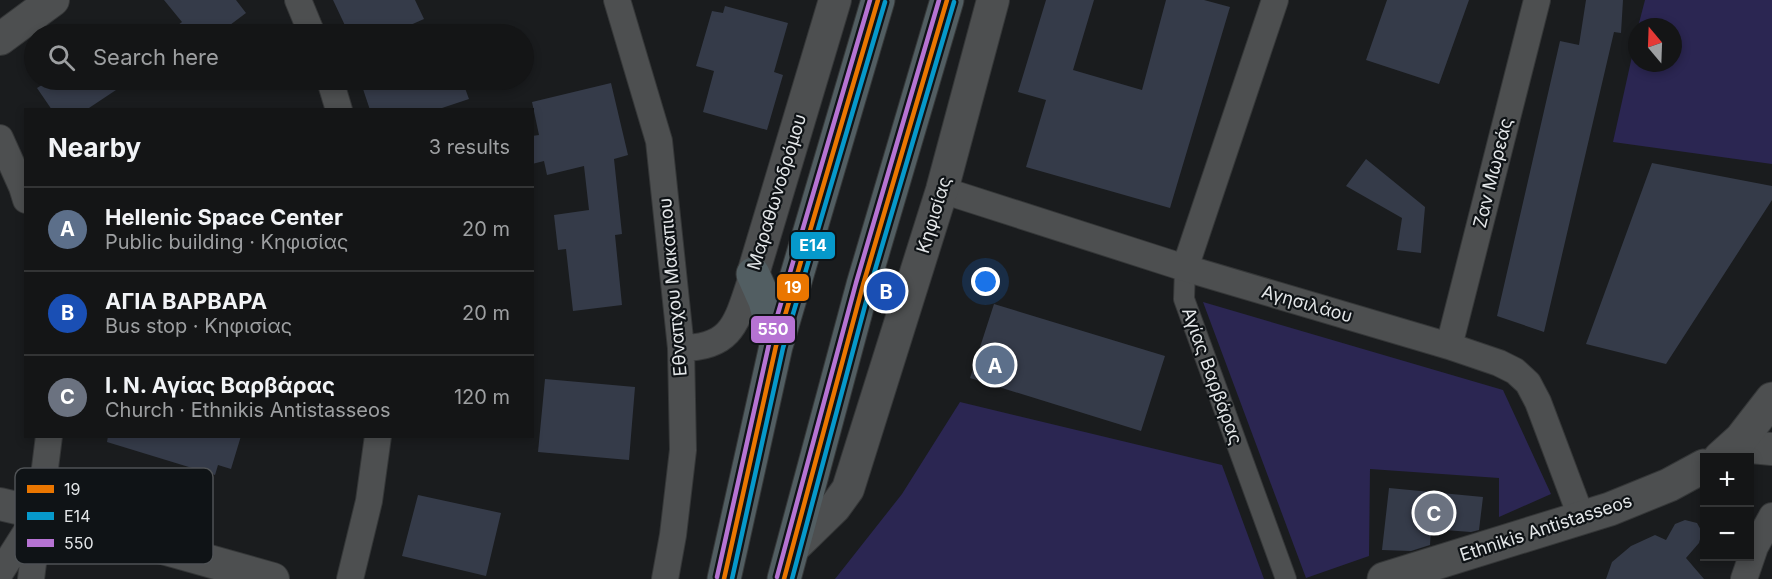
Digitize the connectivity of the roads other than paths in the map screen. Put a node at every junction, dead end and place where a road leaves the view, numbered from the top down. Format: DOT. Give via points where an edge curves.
graph roads {
  1 [pos="53,0"];
  2 [pos="298,0"];
  3 [pos="618,0"];
  4 [pos="835,0"];
  5 [pos="878,0"];
  6 [pos="947,0"];
  7 [pos="993,0"];
  8 [pos="1275,0"];
  9 [pos="1537,0"];
  10 [pos="308,24"];
  11 [pos="0,39"];
  12 [pos="333,90"];
  13 [pos="338,108"];
  14 [pos="0,138"];
  15 [pos="942,190"];
  16 [pos="24,194"];
  17 [pos="1185,268"];
  18 [pos="753,274"];
  19 [pos="776,346"];
  20 [pos="1449,346"];
  21 [pos="681,348"];
  22 [pos="1772,399"];
  23 [pos="49,438"];
  24 [pos="378,438"];
  25 [pos="1731,448"];
  26 [pos="1772,449"];
  27 [pos="44,468"];
  28 [pos="1700,468"];
  29 [pos="0,504"];
  30 [pos="15,508"];
  31 [pos="1772,516"];
  32 [pos="1582,519"];
  33 [pos="15,549"];
  34 [pos="213,562"];
  35 [pos="33,564"];
  36 [pos="793,564"];
  37 [pos="0,573"];
  38 [pos="31,579"];
  39 [pos="273,579"];
  40 [pos="350,579"];
  41 [pos="665,579"];
  42 [pos="724,579"];
  43 [pos="784,579"];
  44 [pos="1286,579"];
  45 [pos="1384,579"];
  46 [pos="1744,579"];
  1 -- 11 [label="street"];
  2 -- 10 [label="street"];
  3 -- 21 [label="street, Εθναπχου Μακαπιου" via="659,141"];
  4 -- 18 [label="street, Μαραθωνοδρόμου"];
  5 -- 19 [label="main road"];
  6 -- 36 [label="main road, Κηφισίας" via="862,285"];
  7 -- 15 [label="street, Κηφισίας"];
  8 -- 17 [label="street, Αγίας Βαρβάρας"];
  9 -- 20 [label="street, Ζαν Μωρεάς"];
  12 -- 13 [label="street"];
  14 -- 16 [label="street"];
  15 -- 17 [label="street, Αγησιλάου"];
  15 -- 36 [label="street, Κηφισίας" via="848,489"];
  17 -- 20 [label="street, Αγησιλάου"];
  17 -- 44 [label="street, Αγίας Βαρβάρας" via="1184,299"];
  18 -- 19 [label="main road" via="765,301"];
  18 -- 21 [label="street, Μαραθωνοδρόμου" via="735,325 727,335 699,348"];
  19 -- 42 [label="main road"];
  20 -- 32 [label="street, Αγησιλάου" via="1499,363 1528,383"];
  21 -- 41 [label="street, Εθναπχου Μακαπιου" via="683,450"];
  22 -- 25 [label="main road"];
  23 -- 27 [label="street"];
  24 -- 40 [label="street" via="369,501"];
  25 -- 26 [label="street"];
  28 -- 32 [label="main road, Ethnikis Antistasseos" via="1640,498"];
  29 -- 30 [label="street"];
  31 -- 46 [label="street"];
  32 -- 45 [label="main road, Ethnikis Antistasseos"];
  33 -- 37 [label="street"];
  34 -- 39 [label="street"];
  35 -- 38 [label="street"];
  36 -- 43 [label="main road, Κηφισίας"];
}
